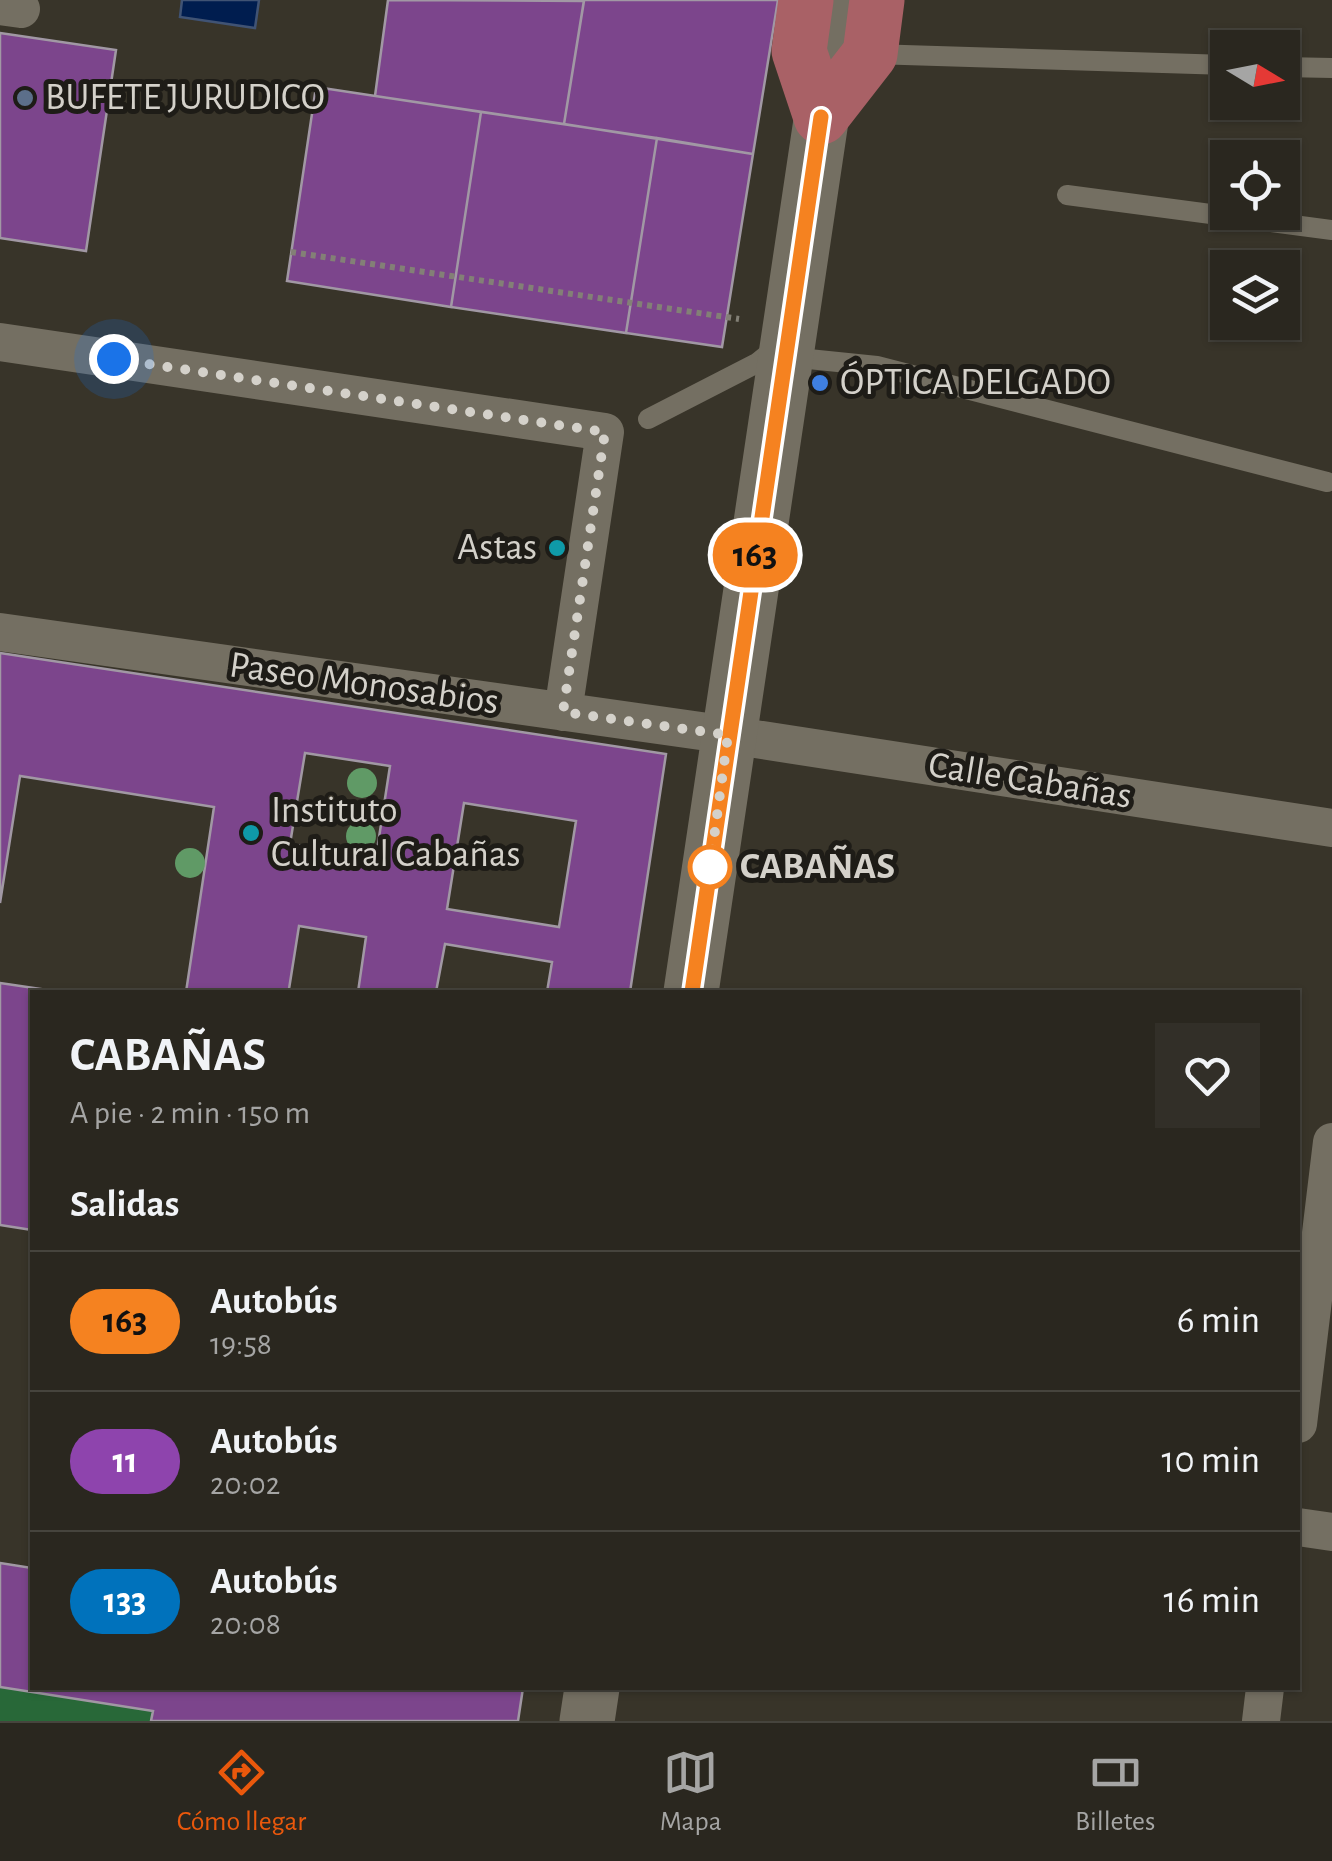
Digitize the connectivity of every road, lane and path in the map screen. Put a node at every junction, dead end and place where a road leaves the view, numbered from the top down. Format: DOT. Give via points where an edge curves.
graph roads {
  1 [pos="845,15"];
  2 [pos="1210,63"];
  3 [pos="1300,67"];
  4 [pos="1332,68"];
  5 [pos="821,117"];
  6 [pos="1067,195"];
  7 [pos="1332,230"];
  8 [pos="291,252"];
  9 [pos="727,317"];
  10 [pos="0,342"];
  11 [pos="786,348"];
  12 [pos="648,420"];
  13 [pos="1326,482"];
  14 [pos="0,632"];
  15 [pos="563,712"];
  16 [pos="728,735"];
  17 [pos="1332,828"];
  18 [pos="692,990"];
  19 [pos="1332,1142"];
  20 [pos="1328,1216"];
  21 [pos="1323,1288"];
  22 [pos="1300,1413"];
  23 [pos="1300,1528"];
  24 [pos="1332,1532"];
  25 [pos="592,1690"];
  26 [pos="1265,1690"];
  27 [pos="587,1721"];
  28 [pos="1261,1721"];
  1 -- 2 [label="lane"];
  1 -- 5 [label="main road"];
  1 -- 5 [label="main road" via="798,50"];
  3 -- 4 [label="lane"];
  5 -- 11 [label="main road"];
  6 -- 7 [label="lane"];
  8 -- 9 [label="path"];
  10 -- 15 [label="street" via="605,432"];
  11 -- 12 [label="lane"];
  11 -- 13 [label="lane"];
  11 -- 16 [label="main road"];
  14 -- 15 [label="street, Paseo Monosabios"];
  15 -- 16 [label="street, Paseo Monosabios"];
  16 -- 17 [label="street, Calle Cabañas"];
  16 -- 18 [label="main road"];
  19 -- 20 [label="street"];
  20 -- 21 [label="street"];
  21 -- 22 [label="street"];
  23 -- 24 [label="street"];
  25 -- 27 [label="main road"];
  26 -- 28 [label="street"];
}
